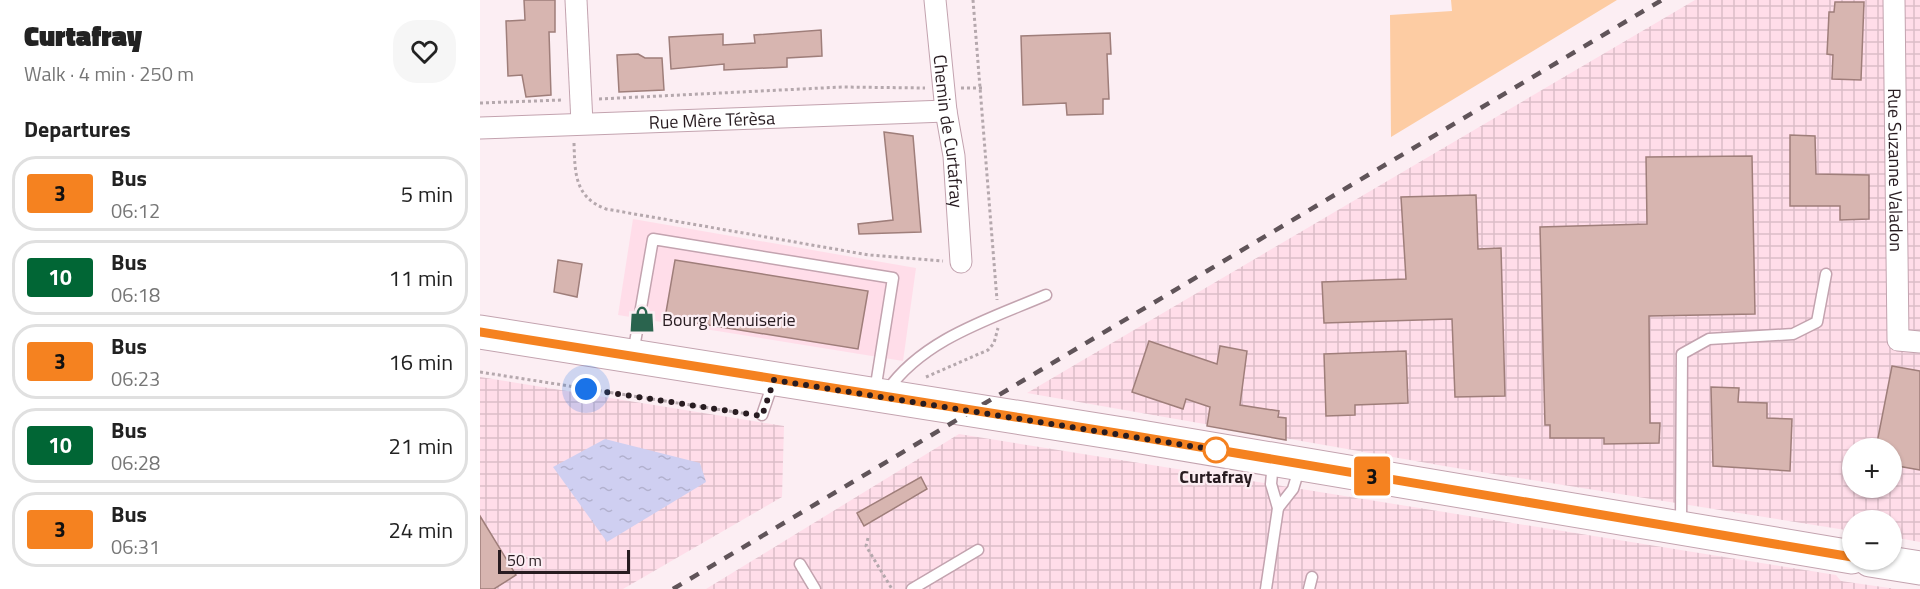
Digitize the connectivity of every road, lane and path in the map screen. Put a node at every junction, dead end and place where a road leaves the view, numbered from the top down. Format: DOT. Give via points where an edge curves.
graph roads {
  1 [pos="576,0"];
  2 [pos="935,0"];
  3 [pos="973,0"];
  4 [pos="1894,0"];
  5 [pos="944,88"];
  6 [pos="982,88"];
  7 [pos="581,100"];
  8 [pos="480,103"];
  9 [pos="946,111"];
  10 [pos="577,123"];
  11 [pos="480,128"];
  12 [pos="961,262"];
  13 [pos="1826,274"];
  14 [pos="1046,295"];
  15 [pos="998,315"];
  16 [pos="480,332"];
  17 [pos="1920,342"];
  18 [pos="633,357"];
  19 [pos="480,372"];
  20 [pos="774,380"];
  21 [pos="917,380"];
  22 [pos="878,396"];
  23 [pos="762,416"];
  24 [pos="1287,462"];
  25 [pos="1278,508"];
  26 [pos="1681,528"];
  27 [pos="868,538"];
  28 [pos="978,550"];
  29 [pos="1842,555"];
  30 [pos="800,564"];
  31 [pos="1902,565"];
  32 [pos="1920,568"];
  33 [pos="1312,577"];
  34 [pos="815,589"];
  35 [pos="892,589"];
  36 [pos="912,589"];
  37 [pos="1266,589"];
  38 [pos="1309,589"];
  1 -- 7 [label="street"];
  2 -- 5 [label="street, Chemin de Curtafray"];
  3 -- 6 [label="path"];
  4 -- 17 [label="street, Rue Suzanne Valadon" via="1898,340"];
  5 -- 6 [label="path"];
  5 -- 7 [label="path" via="842,87"];
  5 -- 9 [label="street, Chemin de Curtafray"];
  6 -- 15 [label="path"];
  7 -- 8 [label="path"];
  7 -- 10 [label="street"];
  9 -- 10 [label="street, Rue Mère Térèsa"];
  9 -- 12 [label="street, Chemin de Curtafray" via="954,156"];
  10 -- 11 [label="street, Rue Mère Térèsa"];
  10 -- 12 [label="path" via="575,177 582,193 594,205 869,255"];
  13 -- 26 [label="lane" via="1817,322 1794,334 1709,339 1682,354"];
  14 -- 15 [label="lane"];
  15 -- 21 [label="path" via="998,333 988,350"];
  15 -- 22 [label="lane" via="934,346"];
  16 -- 18 [label="main road"];
  18 -- 20 [label="main road"];
  18 -- 22 [label="lane" via="653,239 893,278"];
  19 -- 23 [label="path"];
  20 -- 22 [label="main road"];
  20 -- 23 [label="lane"];
  22 -- 24 [label="main road"];
  24 -- 25 [label="lane" via="1293,489"];
  24 -- 25 [label="lane" via="1271,484"];
  24 -- 26 [label="main road"];
  25 -- 37 [label="lane"];
  26 -- 29 [label="main road"];
  27 -- 35 [label="path" via="866,546"];
  28 -- 36 [label="lane"];
  30 -- 34 [label="lane"];
  31 -- 32 [label="main road"];
  33 -- 38 [label="lane"];
}
